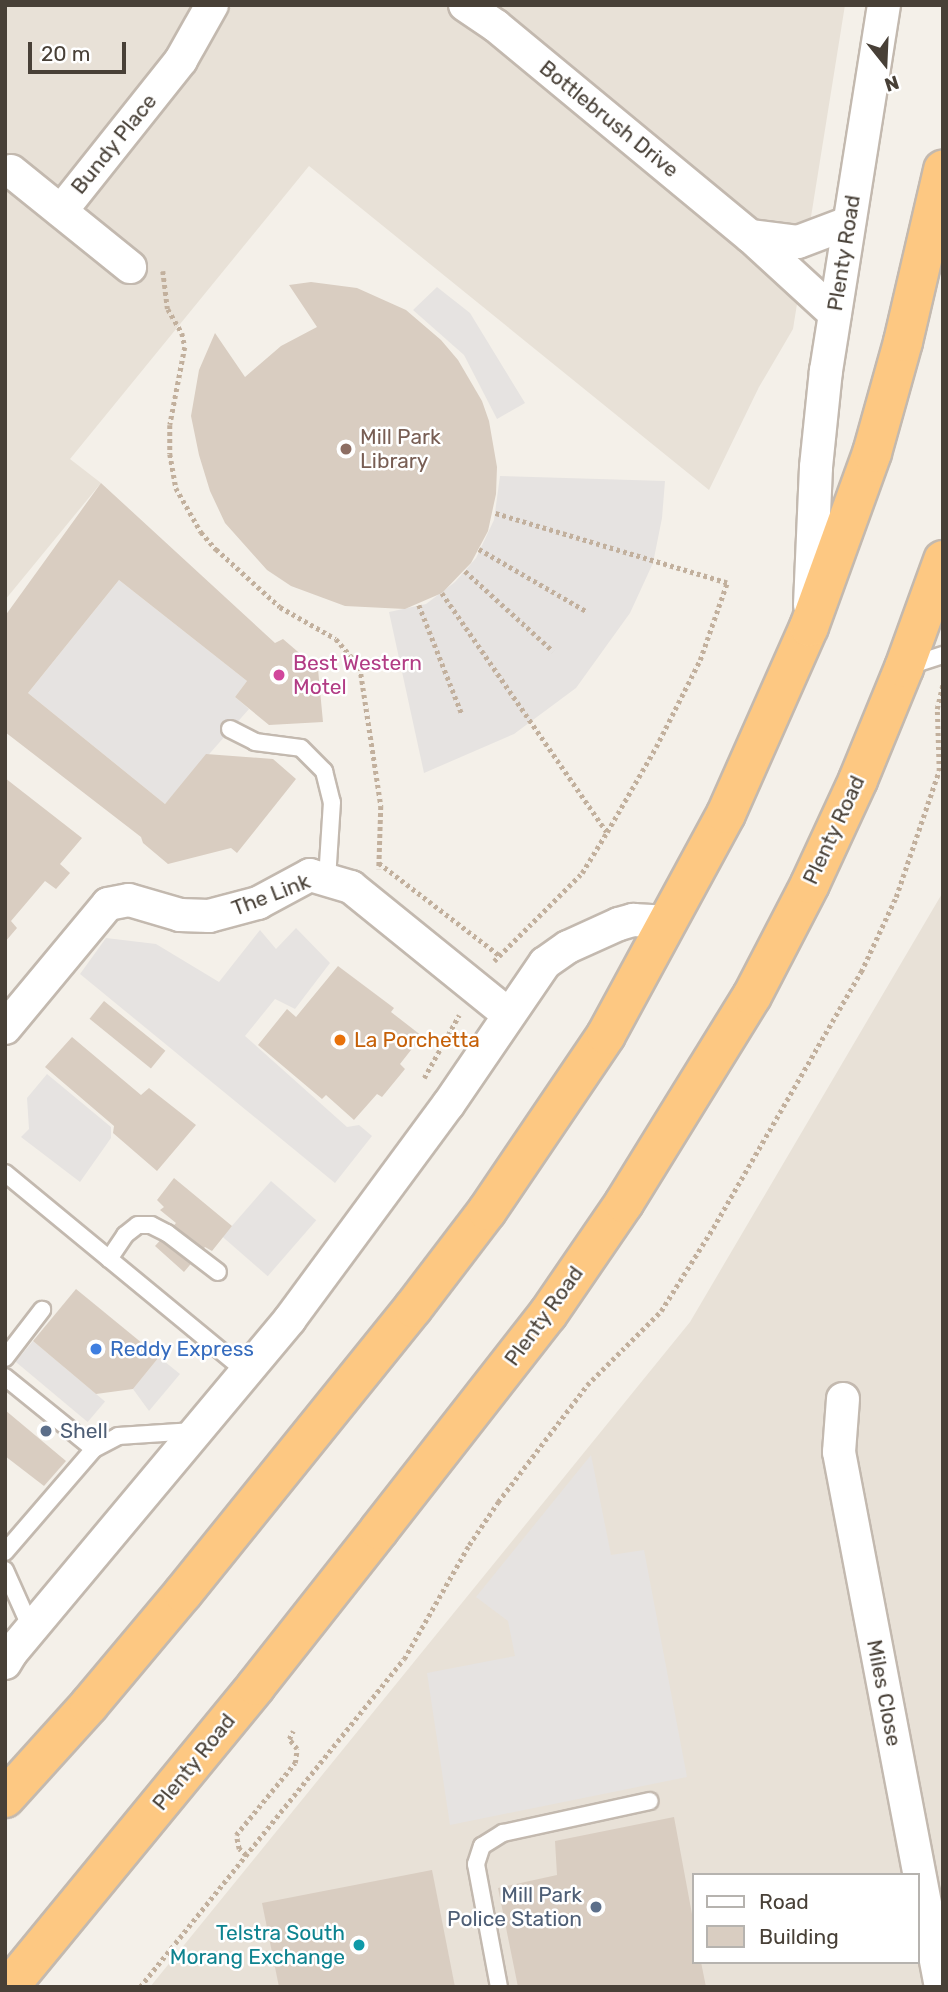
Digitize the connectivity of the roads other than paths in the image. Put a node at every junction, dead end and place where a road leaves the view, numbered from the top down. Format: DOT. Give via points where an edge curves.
graph roads {
  1 [pos="212,5"];
  2 [pos="464,5"];
  3 [pos="884,5"];
  4 [pos="943,170"];
  5 [pos="11,171"];
  6 [pos="61,211"];
  7 [pos="848,223"];
  8 [pos="750,236"];
  9 [pos="130,267"];
  10 [pos="835,314"];
  11 [pos="943,560"];
  12 [pos="809,627"];
  13 [pos="943,654"];
  14 [pos="904,668"];
  15 [pos="230,729"];
  16 [pos="327,879"];
  17 [pos="670,922"];
  18 [pos="509,1015"];
  19 [pos="5,1028"];
  20 [pos="5,1173"];
  21 [pos="109,1259"];
  22 [pos="218,1272"];
  23 [pos="42,1310"];
  24 [pos="5,1358"];
  25 [pos="246,1372"];
  26 [pos="5,1377"];
  27 [pos="843,1399"];
  28 [pos="196,1431"];
  29 [pos="94,1449"];
  30 [pos="5,1552"];
  31 [pos="5,1570"];
  32 [pos="31,1628"];
  33 [pos="7,1655"];
  34 [pos="5,1798"];
  35 [pos="650,1801"];
  36 [pos="919,1873"];
  37 [pos="920,1878"];
  38 [pos="9,1987"];
  39 [pos="499,1987"];
  40 [pos="941,1987"];
  1 -- 6 [label="street, Bundy Place" via="181,60"];
  2 -- 8 [label="street, Bottlebrush Drive" via="496,26"];
  3 -- 7 [label="street, Plenty Road"];
  4 -- 12 [label="highway, Plenty Road" via="872,453"];
  5 -- 6 [label="street, Bundy Place"];
  6 -- 9 [label="street, Bundy Place"];
  7 -- 8 [label="street" via="798,242"];
  7 -- 10 [label="street, Plenty Road"];
  8 -- 10 [label="street, Bottlebrush Drive"];
  10 -- 12 [label="street, Plenty Road" via="816,467"];
  11 -- 14 [label="highway, Plenty Road"];
  12 -- 17 [label="highway, Plenty Road" via="761,739"];
  13 -- 14 [label="lane"];
  14 -- 38 [label="highway, Plenty Road" via="821,861 752,996 624,1203 548,1314 388,1519"];
  15 -- 16 [label="lane" via="255,742 301,748 324,771 332,802"];
  16 -- 18 [label="street, The Link" via="351,887"];
  16 -- 19 [label="street, The Link" via="310,875 258,902 209,916 180,915 129,900 108,904"];
  17 -- 18 [label="street" via="633,920 568,947 545,963"];
  17 -- 34 [label="highway, Plenty Road" via="606,1035 487,1212 183,1593"];
  18 -- 25 [label="street" via="365,1219"];
  20 -- 21 [label="lane"];
  21 -- 22 [label="lane" via="138,1225 151,1225"];
  21 -- 25 [label="lane"];
  23 -- 24 [label="lane"];
  25 -- 28 [label="street"];
  26 -- 29 [label="lane"];
  27 -- 36 [label="street, Miles Close" via="842,1473"];
  28 -- 29 [label="lane" via="118,1436"];
  28 -- 32 [label="street"];
  29 -- 30 [label="lane"];
  31 -- 32 [label="lane"];
  32 -- 33 [label="street"];
  35 -- 39 [label="lane" via="503,1833 482,1846 476,1864"];
  37 -- 40 [label="street, Miles Close"];
}
